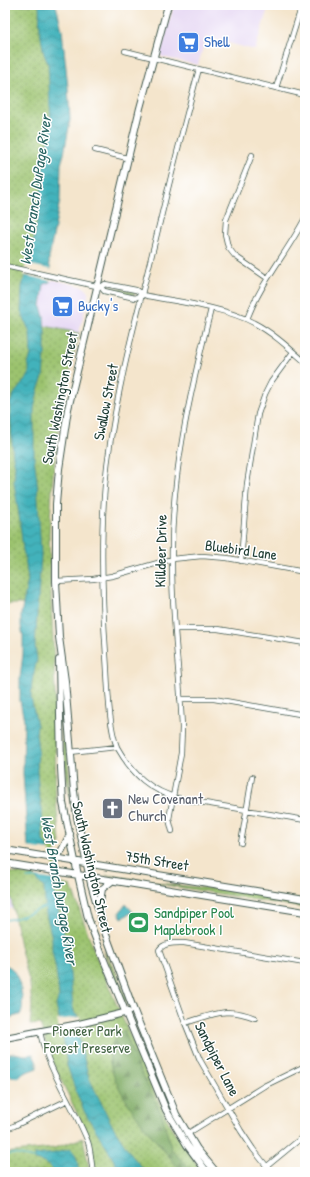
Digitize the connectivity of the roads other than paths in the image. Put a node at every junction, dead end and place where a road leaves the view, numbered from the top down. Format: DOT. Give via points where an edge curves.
graph roads {
  1 [pos="168,5"];
  2 [pos="302,5"];
  3 [pos="125,51"];
  4 [pos="153,58"];
  5 [pos="199,69"];
  6 [pos="276,88"];
  7 [pos="305,95"];
  8 [pos="95,150"];
  9 [pos="252,155"];
  10 [pos="127,158"];
  11 [pos="305,218"];
  12 [pos="5,266"];
  13 [pos="267,278"];
  14 [pos="99,286"];
  15 [pos="142,294"];
  16 [pos="210,309"];
  17 [pos="247,319"];
  18 [pos="293,352"];
  19 [pos="305,362"];
  20 [pos="172,559"];
  21 [pos="241,561"];
  22 [pos="305,572"];
  23 [pos="102,578"];
  24 [pos="56,581"];
  25 [pos="175,629"];
  26 [pos="59,637"];
  27 [pos="305,643"];
  28 [pos="180,699"];
  29 [pos="305,715"];
  30 [pos="118,748"];
  31 [pos="70,752"];
  32 [pos="252,777"];
  33 [pos="173,797"];
  34 [pos="246,810"];
  35 [pos="305,820"];
  36 [pos="172,831"];
  37 [pos="70,834"];
  38 [pos="241,843"];
  39 [pos="5,850"];
  40 [pos="55,858"];
  41 [pos="75,861"];
  42 [pos="5,863"];
  43 [pos="87,863"];
  44 [pos="78,875"];
  45 [pos="89,877"];
  46 [pos="112,880"];
  47 [pos="305,899"];
  48 [pos="99,912"];
  49 [pos="305,912"];
  50 [pos="305,963"];
  51 [pos="134,1011"];
  52 [pos="126,1013"];
  53 [pos="255,1018"];
  54 [pos="185,1023"];
  55 [pos="40,1032"];
  56 [pos="5,1038"];
  57 [pos="305,1066"];
  58 [pos="68,1100"];
  59 [pos="228,1109"];
  60 [pos="5,1129"];
  61 [pos="187,1134"];
  62 [pos="305,1135"];
  63 [pos="266,1167"];
  64 [pos="93,1172"];
  65 [pos="207,1172"];
  66 [pos="216,1172"];
  67 [pos="271,1172"];
  1 -- 4 [label="main road, South Washington Street"];
  2 -- 6 [label="street"];
  3 -- 4 [label="street"];
  4 -- 5 [label="street"];
  4 -- 10 [label="main road, South Washington Street"];
  5 -- 6 [label="street"];
  5 -- 15 [label="street, Swallow Street"];
  6 -- 7 [label="street"];
  8 -- 10 [label="street"];
  9 -- 13 [label="street" via="226,220 225,234 228,247 235,256"];
  10 -- 14 [label="main road, South Washington Street"];
  11 -- 13 [label="street"];
  12 -- 14 [label="street"];
  13 -- 17 [label="street"];
  14 -- 15 [label="street" via="105,284 136,290"];
  14 -- 15 [label="street" via="104,291 135,298"];
  14 -- 24 [label="main road, South Washington Street" via="73,383 63,438 56,504"];
  15 -- 16 [label="street"];
  15 -- 23 [label="street, Swallow Street" via="110,450 103,517"];
  16 -- 17 [label="street"];
  16 -- 20 [label="street, Killdeer Drive" via="182,443 175,494"];
  17 -- 18 [label="street"];
  18 -- 19 [label="street"];
  18 -- 21 [label="street" via="271,382 260,409 247,484"];
  20 -- 21 [label="street, Bluebird Lane" via="202,556"];
  20 -- 23 [label="street, Bluebird Lane"];
  20 -- 25 [label="street, Killdeer Drive"];
  21 -- 22 [label="street, Bluebird Lane"];
  23 -- 24 [label="street, Bluebird Lane"];
  23 -- 30 [label="street, Swallow Street" via="111,719"];
  24 -- 26 [label="main road, South Washington Street"];
  25 -- 27 [label="street" via="218,629"];
  25 -- 28 [label="street, Killdeer Drive"];
  26 -- 31 [label="main road, South Washington Street"];
  26 -- 37 [label="main road, South Washington Street" via="62,785 64,811"];
  28 -- 29 [label="street" via="214,699"];
  28 -- 33 [label="street, Killdeer Drive" via="182,747"];
  30 -- 31 [label="street"];
  30 -- 33 [label="street, Swallow Street" via="131,769 142,780"];
  31 -- 43 [label="main road, South Washington Street" via="77,817"];
  32 -- 34 [label="street"];
  33 -- 34 [label="street, Swallow Street"];
  33 -- 36 [label="street, Killdeer Drive" via="169,819"];
  34 -- 35 [label="street, Swallow Street"];
  34 -- 38 [label="street"];
  37 -- 40 [label="main road"];
  37 -- 41 [label="main road, South Washington Street"];
  39 -- 40 [label="main road, 75th Street"];
  40 -- 41 [label="main road, 75th Street"];
  41 -- 43 [label="main road, 75th Street"];
  41 -- 44 [label="main road, South Washington Street"];
  42 -- 44 [label="main road, 75th Street"];
  43 -- 45 [label="main road, South Washington Street"];
  43 -- 47 [label="main road, 75th Street"];
  44 -- 45 [label="main road, 75th Street"];
  44 -- 52 [label="main road, South Washington Street" via="95,939"];
  45 -- 46 [label="main road, 75th Street"];
  45 -- 48 [label="main road, South Washington Street"];
  46 -- 48 [label="main road" via="102,889"];
  46 -- 49 [label="main road, 75th Street"];
  48 -- 51 [label="main road, South Washington Street"];
  50 -- 54 [label="street, Sandpiper Lane" via="194,944 166,945 160,948 159,953"];
  51 -- 52 [label="main road"];
  51 -- 61 [label="main road, South Washington Street" via="170,1102"];
  52 -- 55 [label="main road"];
  52 -- 65 [label="main road, South Washington Street" via="166,1110 187,1146"];
  53 -- 54 [label="street" via="243,1013 226,1012"];
  54 -- 59 [label="street, Sandpiper Lane" via="200,1060"];
  55 -- 56 [label="main road"];
  55 -- 58 [label="street" via="48,1062"];
  57 -- 59 [label="street"];
  58 -- 60 [label="street"];
  58 -- 64 [label="street" via="88,1144"];
  59 -- 61 [label="street"];
  59 -- 63 [label="street, Sandpiper Lane"];
  61 -- 66 [label="main road, South Washington Street"];
  62 -- 63 [label="street"];
  63 -- 67 [label="street, Sandpiper Lane"];
}
